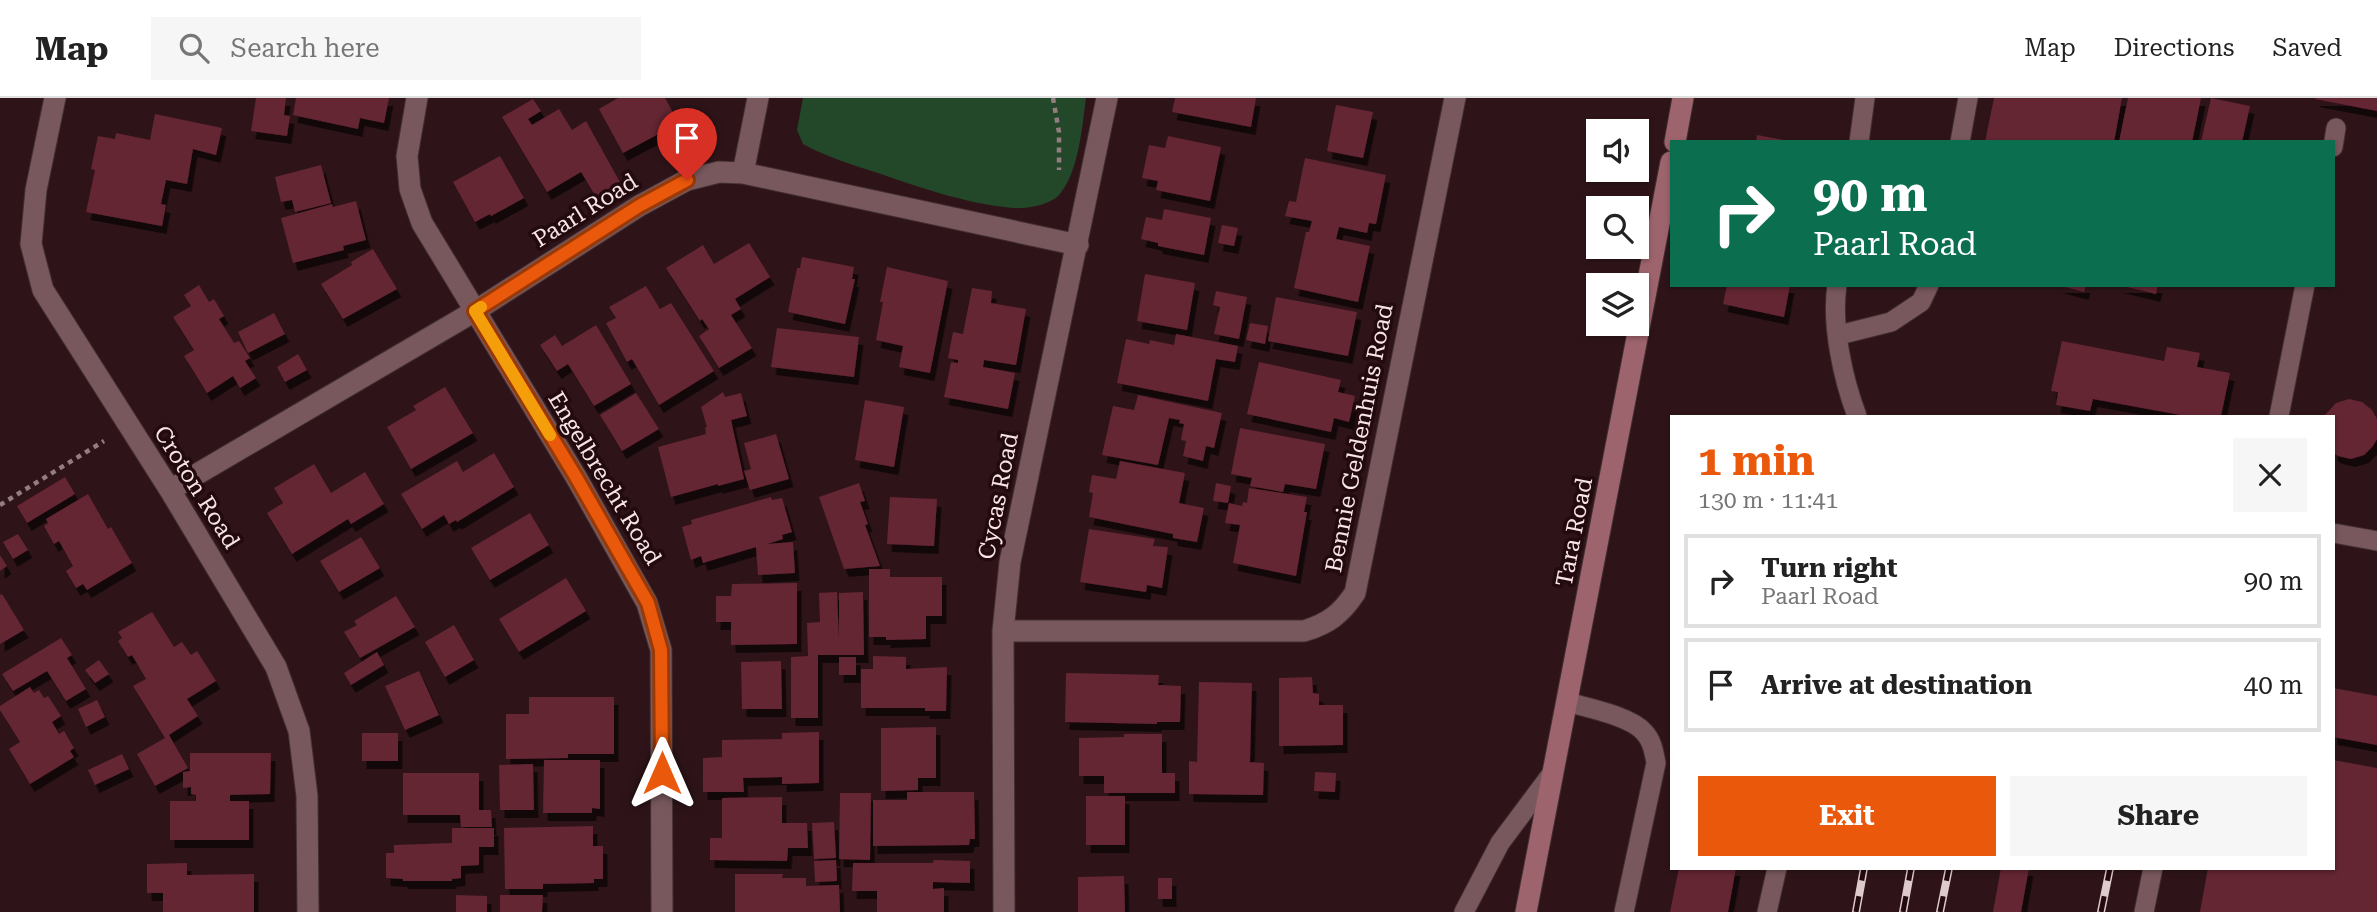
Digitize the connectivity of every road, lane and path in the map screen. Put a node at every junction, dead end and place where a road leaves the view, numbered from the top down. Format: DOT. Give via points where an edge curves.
graph roads {
  1 [pos="55,98"];
  2 [pos="417,98"];
  3 [pos="758,98"];
  4 [pos="1107,98"];
  5 [pos="1455,98"];
  6 [pos="1683,98"];
  7 [pos="1865,98"];
  8 [pos="1968,98"];
  9 [pos="1675,140"];
  10 [pos="1859,140"];
  11 [pos="1959,140"];
  12 [pos="1670,167"];
  13 [pos="743,173"];
  14 [pos="1077,244"];
  15 [pos="1837,287"];
  16 [pos="1928,287"];
  17 [pos="2305,287"];
  18 [pos="475,311"];
  19 [pos="1839,335"];
  20 [pos="1857,415"];
  21 [pos="2279,415"];
  22 [pos="129,426"];
  23 [pos="170,491"];
  24 [pos="0,505"];
  25 [pos="2335,533"];
  26 [pos="2377,541"];
  27 [pos="1003,631"];
  28 [pos="1567,702"];
  29 [pos="1554,771"];
  30 [pos="1777,870"];
  31 [pos="2153,870"];
  32 [pos="308,912"];
  33 [pos="662,912"];
  34 [pos="1004,912"];
  35 [pos="1464,912"];
  36 [pos="1526,912"];
  37 [pos="1624,912"];
  38 [pos="1767,912"];
  39 [pos="2144,912"];
  1 -- 22 [label="street, Croton Road" via="36,190 31,244 43,290"];
  2 -- 18 [label="street, Engelbrecht Road" via="407,156 410,189 422,223"];
  3 -- 13 [label="street"];
  4 -- 14 [label="street, Cycas Road"];
  5 -- 27 [label="street, Bennie Geldenhuis Road" via="1355,593 1345,608 1321,626 1304,631"];
  6 -- 9 [label="street"];
  7 -- 10 [label="lane"];
  8 -- 11 [label="lane"];
  12 -- 28 [label="street, Tara Road"];
  13 -- 14 [label="street, Paarl Road"];
  13 -- 18 [label="street, Paarl Road" via="719,172 687,180"];
  14 -- 27 [label="street, Cycas Road" via="1010,562"];
  15 -- 19 [label="lane"];
  16 -- 19 [label="lane" via="1921,302 1891,322"];
  17 -- 21 [label="lane"];
  18 -- 23 [label="street, Paarl Road"];
  18 -- 33 [label="street, Engelbrecht Road" via="648,603 661,650"];
  19 -- 20 [label="lane" via="1847,391"];
  22 -- 23 [label="street, Croton Road"];
  22 -- 24 [label="path"];
  23 -- 32 [label="street, Croton Road" via="276,667 299,731 307,796"];
  25 -- 26 [label="lane"];
  27 -- 34 [label="street, Cycas Road"];
  28 -- 29 [label="street, Tara Road"];
  28 -- 37 [label="lane" via="1633,723 1652,744 1656,763"];
  29 -- 35 [label="lane" via="1500,843"];
  29 -- 36 [label="street, Tara Road"];
  30 -- 38 [label="lane"];
  31 -- 39 [label="lane"];
}
